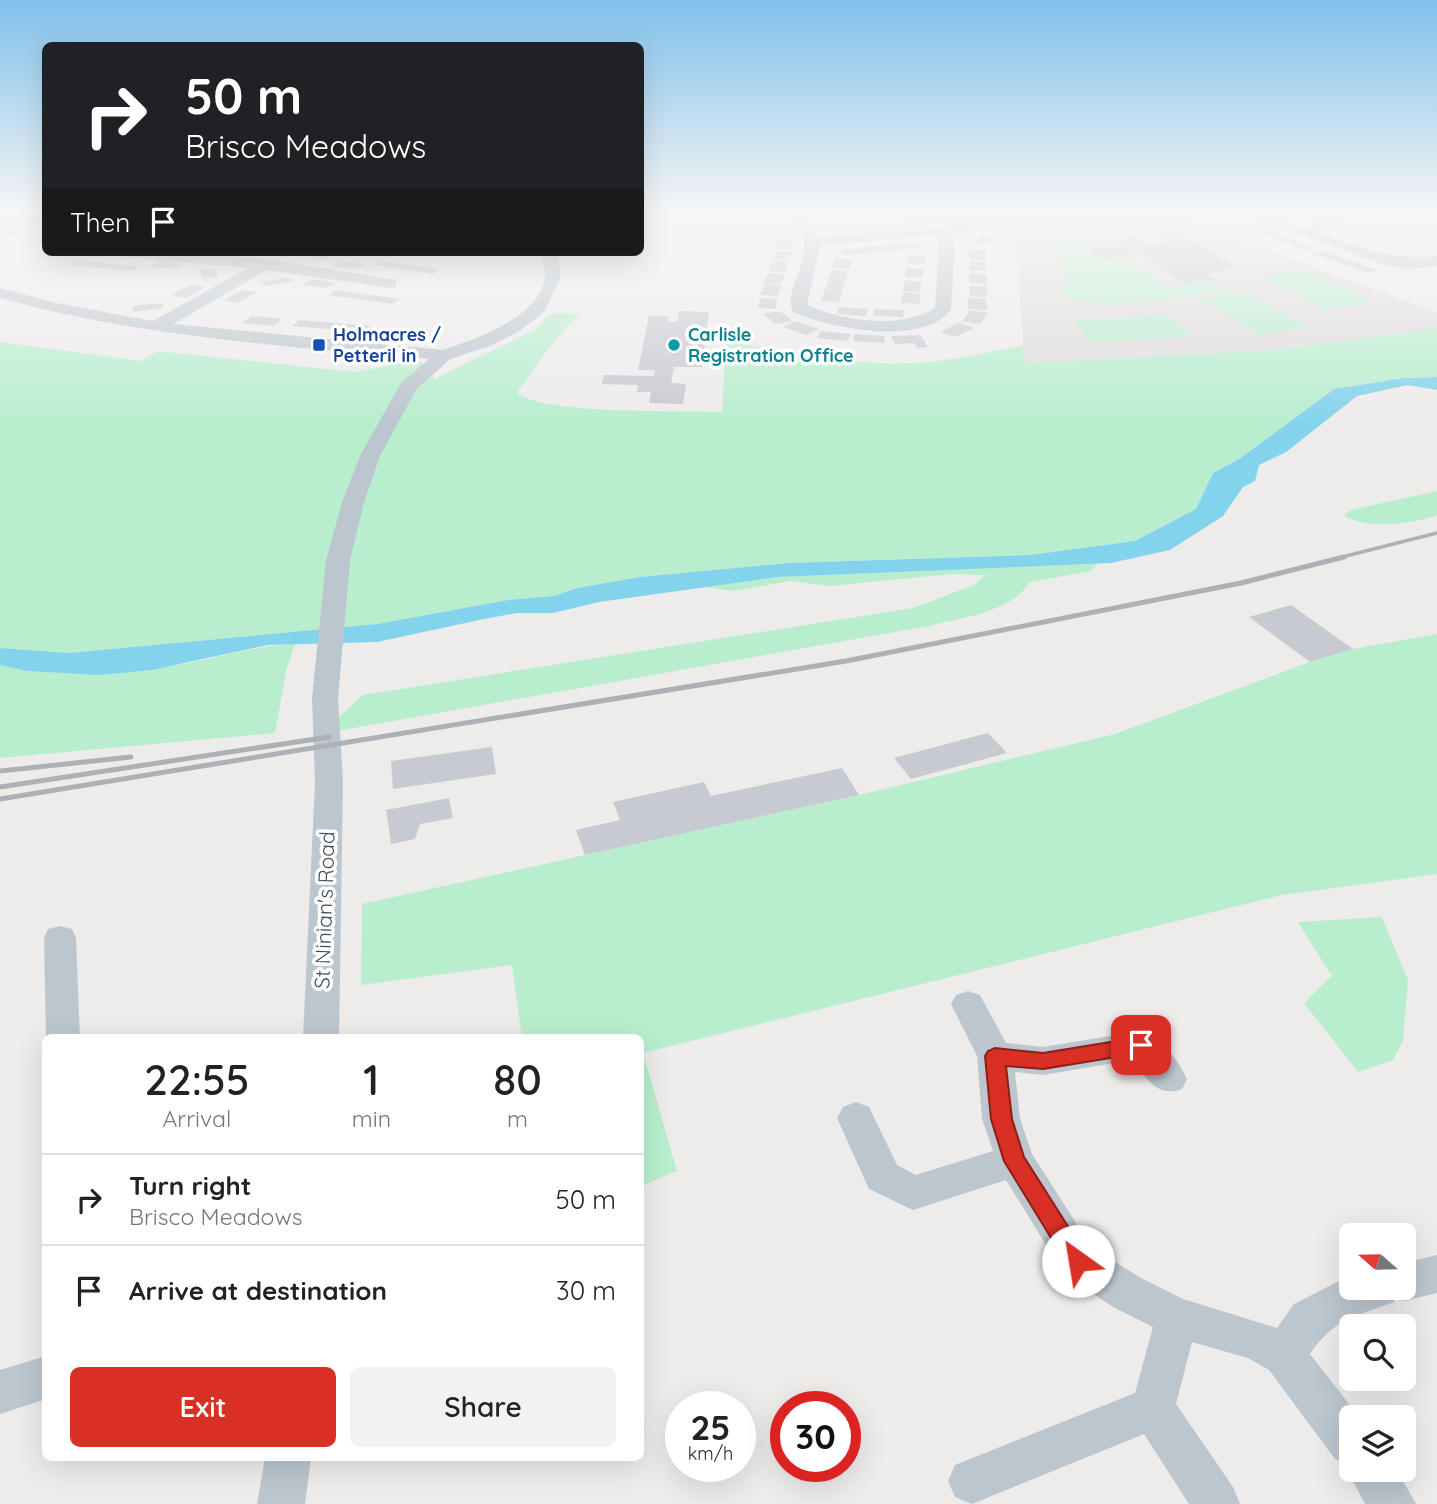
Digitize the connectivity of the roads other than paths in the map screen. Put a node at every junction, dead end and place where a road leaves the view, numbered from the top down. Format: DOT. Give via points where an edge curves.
graph roads {
  1 [pos="230,284"];
  2 [pos="549,284"];
  3 [pos="803,284"];
  4 [pos="945,284"];
  5 [pos="0,293"];
  6 [pos="155,327"];
  7 [pos="444,355"];
  8 [pos="60,938"];
  9 [pos="968,1004"];
  10 [pos="62,1034"];
  11 [pos="321,1034"];
  12 [pos="995,1056"];
  13 [pos="1169,1079"];
  14 [pos="856,1118"];
  15 [pos="1014,1161"];
  16 [pos="1437,1274"];
  17 [pos="1416,1279"];
  18 [pos="1344,1300"];
  19 [pos="1177,1317"];
  20 [pos="1284,1355"];
  21 [pos="42,1378"];
  22 [pos="0,1392"];
  23 [pos="1153,1408"];
  24 [pos="1339,1427"];
  25 [pos="288,1461"];
  26 [pos="971,1481"];
  27 [pos="1378,1482"];
  28 [pos="281,1504"];
  29 [pos="1216,1504"];
  30 [pos="1392,1504"];
  1 -- 6 [label="street"];
  2 -- 7 [label="street" via="538,308 515,326"];
  3 -- 4 [label="street" via="799,308 830,320 902,324 930,319 943,310"];
  5 -- 6 [label="street" via="61,312"];
  6 -- 7 [label="street"];
  7 -- 11 [label="street, St Ninian's Road" via="408,387 370,456 338,561 325,698 328,782"];
  8 -- 10 [label="street"];
  9 -- 12 [label="street"];
  12 -- 13 [label="street" via="1043,1061 1141,1045"];
  12 -- 15 [label="street" via="1001,1119"];
  14 -- 15 [label="street" via="883,1177 913,1193"];
  15 -- 19 [label="street" via="1078,1261"];
  16 -- 17 [label="street"];
  18 -- 20 [label="street" via="1309,1318"];
  19 -- 20 [label="street" via="1258,1340"];
  19 -- 23 [label="street"];
  20 -- 24 [label="street"];
  21 -- 22 [label="street"];
  23 -- 26 [label="street"];
  23 -- 29 [label="street"];
  25 -- 28 [label="street"];
  27 -- 30 [label="street"];
}
